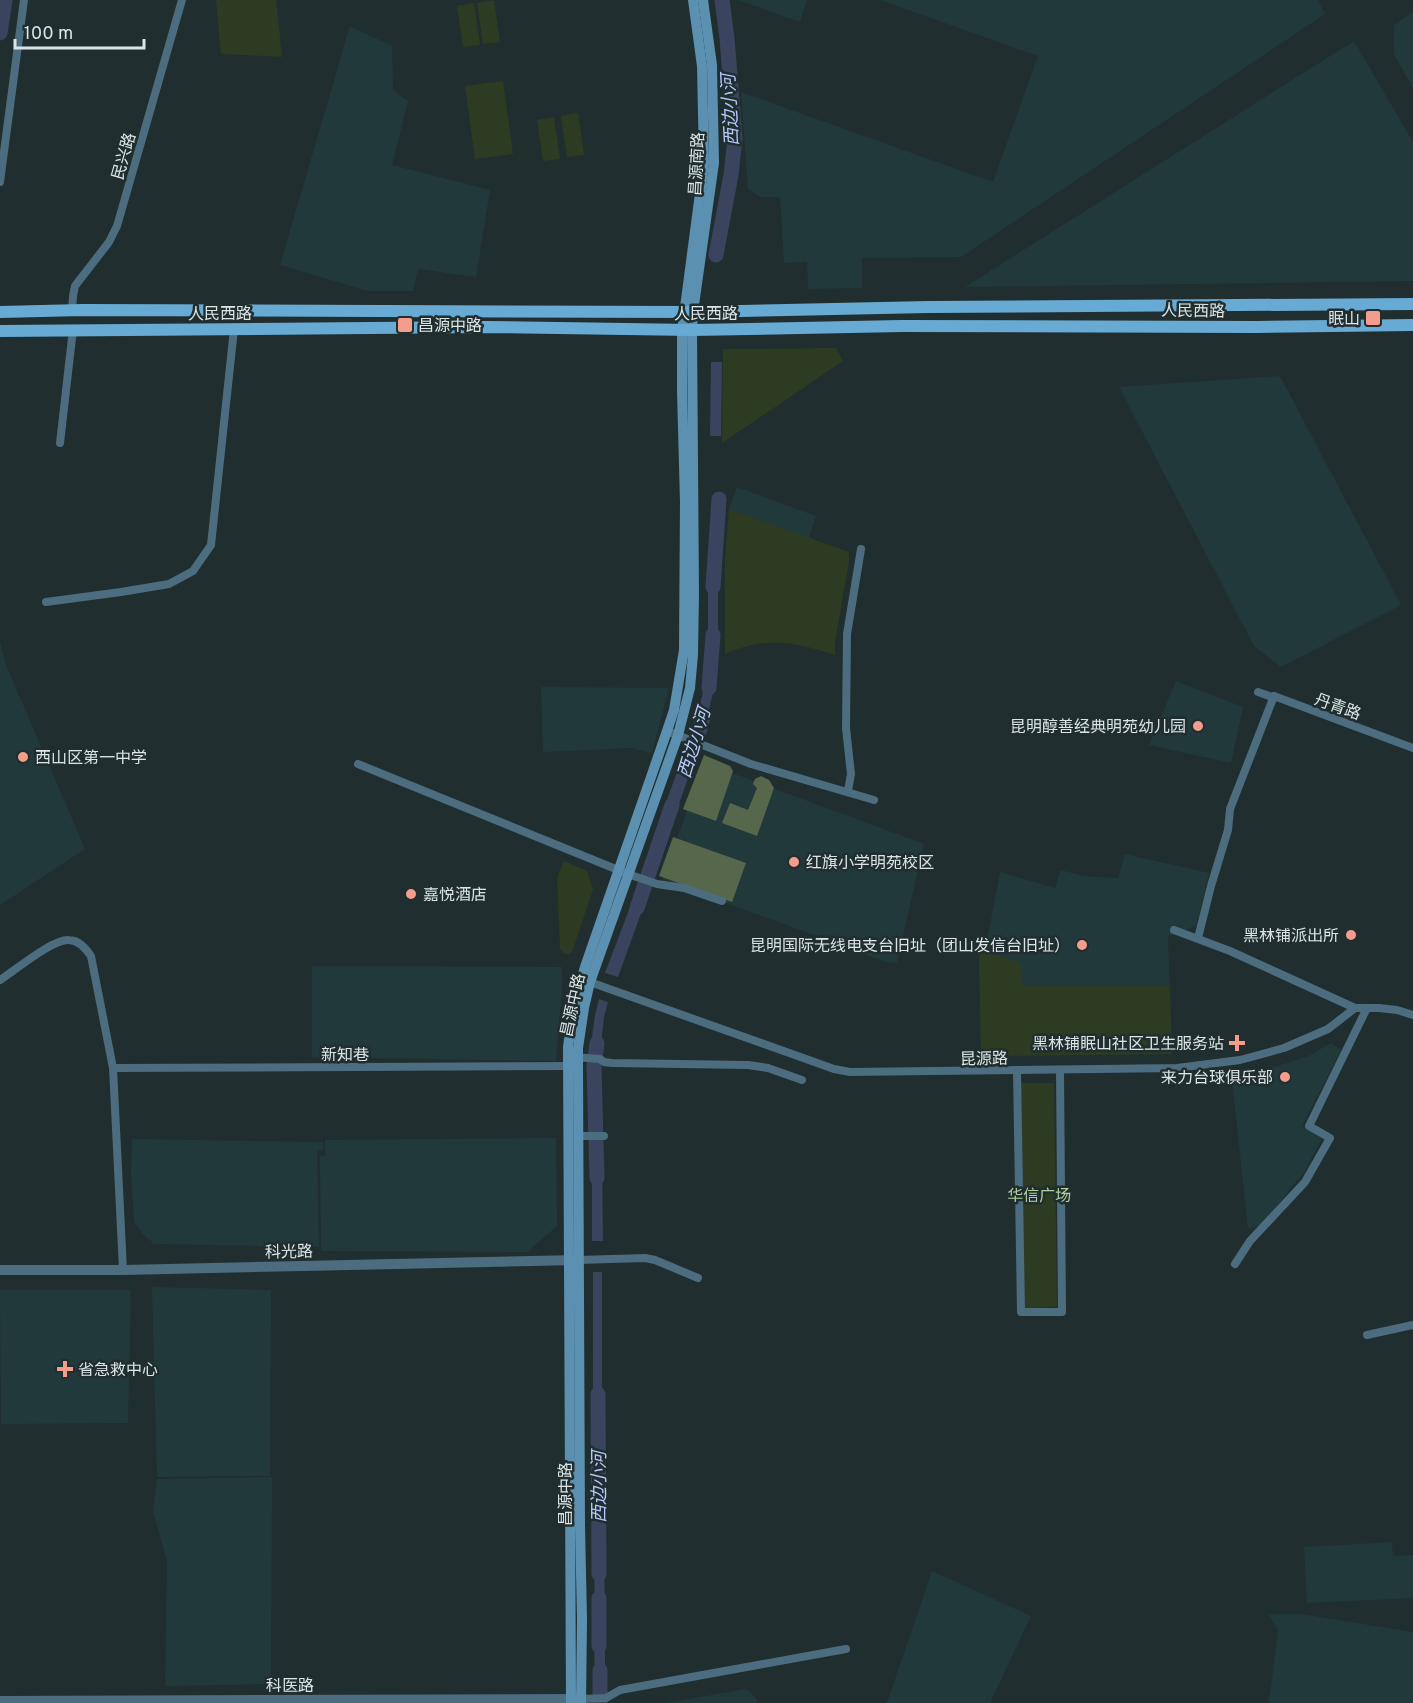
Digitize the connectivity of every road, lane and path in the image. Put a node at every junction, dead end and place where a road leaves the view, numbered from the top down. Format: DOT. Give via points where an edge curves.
graph roads {
  1 [pos="24,0"];
  2 [pos="182,0"];
  3 [pos="693,0"];
  4 [pos="703,0"];
  5 [pos="0,182"];
  6 [pos="1413,304"];
  7 [pos="72,310"];
  8 [pos="0,312"];
  9 [pos="688,312"];
  10 [pos="1413,325"];
  11 [pos="73,329"];
  12 [pos="234,329"];
  13 [pos="0,330"];
  14 [pos="687,330"];
  15 [pos="60,442"];
  16 [pos="861,549"];
  17 [pos="46,602"];
  18 [pos="1258,692"];
  19 [pos="1274,696"];
  20 [pos="676,735"];
  21 [pos="1413,748"];
  22 [pos="358,764"];
  23 [pos="848,791"];
  24 [pos="874,800"];
  25 [pos="628,873"];
  26 [pos="722,901"];
  27 [pos="1174,930"];
  28 [pos="1198,938"];
  29 [pos="0,980"];
  30 [pos="590,982"];
  31 [pos="1355,1008"];
  32 [pos="1367,1008"];
  33 [pos="1413,1015"];
  34 [pos="573,1062"];
  35 [pos="113,1068"];
  36 [pos="1017,1071"];
  37 [pos="1060,1071"];
  38 [pos="802,1080"];
  39 [pos="580,1136"];
  40 [pos="604,1136"];
  41 [pos="573,1260"];
  42 [pos="1235,1264"];
  43 [pos="0,1270"];
  44 [pos="123,1270"];
  45 [pos="698,1278"];
  46 [pos="1413,1325"];
  47 [pos="1367,1335"];
  48 [pos="846,1648"];
  49 [pos="0,1701"];
  50 [pos="576,1701"];
  1 -- 5 [label="street"];
  2 -- 7 [label="street, 民兴路" via="117,226 75,286"];
  3 -- 9 [label="main road, 昌源南路" via="702,66 704,163"];
  4 -- 9 [label="main road, 昌源南路" via="712,65 714,163"];
  6 -- 9 [label="main road, 人民西路"];
  7 -- 8 [label="main road, 人民西路"];
  7 -- 9 [label="main road, 人民西路"];
  9 -- 14 [label="main road, 昌源南路"];
  10 -- 14 [label="main road, 人民西路"];
  11 -- 12 [label="main road, 人民西路"];
  11 -- 13 [label="main road, 人民西路"];
  11 -- 15 [label="street"];
  12 -- 14 [label="main road, 人民西路"];
  12 -- 17 [label="street" via="211,545 192,571 169,584"];
  14 -- 20 [label="main road, 昌源中路" via="694,468 693,656 690,688"];
  16 -- 23 [label="street" via="847,634 846,729 851,774"];
  18 -- 19 [label="street, 丹青路"];
  19 -- 21 [label="street, 丹青路"];
  19 -- 28 [label="street" via="1230,809 1228,830"];
  20 -- 23 [label="street" via="751,764"];
  20 -- 25 [label="main road, 昌源中路"];
  22 -- 25 [label="street"];
  23 -- 24 [label="street"];
  25 -- 26 [label="street"];
  25 -- 30 [label="main road, 昌源中路"];
  27 -- 28 [label="street"];
  28 -- 31 [label="street"];
  29 -- 35 [label="street" via="57,941 72,940 84,946 91,956"];
  30 -- 34 [label="main road, 昌源中路" via="574,1006"];
  30 -- 36 [label="street, 昆源路" via="834,1069"];
  31 -- 32 [label="street"];
  31 -- 37 [label="street, 昆源路" via="1328,1029 1284,1048 1240,1060 1177,1068"];
  32 -- 33 [label="street"];
  32 -- 42 [label="street" via="1310,1126 1330,1138 1305,1182 1250,1241"];
  34 -- 35 [label="street, 新知巷"];
  34 -- 38 [label="street, 新知巷" via="600,1059 612,1063 760,1067"];
  34 -- 39 [label="main road, 昌源中路"];
  34 -- 41 [label="main road, 昌源中路"];
  35 -- 44 [label="street"];
  36 -- 37 [label="street, 昆源路"];
  36 -- 37 [label="street" via="1021,1312 1062,1312"];
  39 -- 40 [label="street"];
  39 -- 41 [label="main road, 昌源中路"];
  41 -- 44 [label="street, 科光路"];
  41 -- 45 [label="street" via="655,1260"];
  41 -- 50 [label="main road, 昌源中路"];
  43 -- 44 [label="street, 科光路"];
  46 -- 47 [label="street"];
  48 -- 50 [label="street"];
  49 -- 50 [label="street, 科医路"];
}
